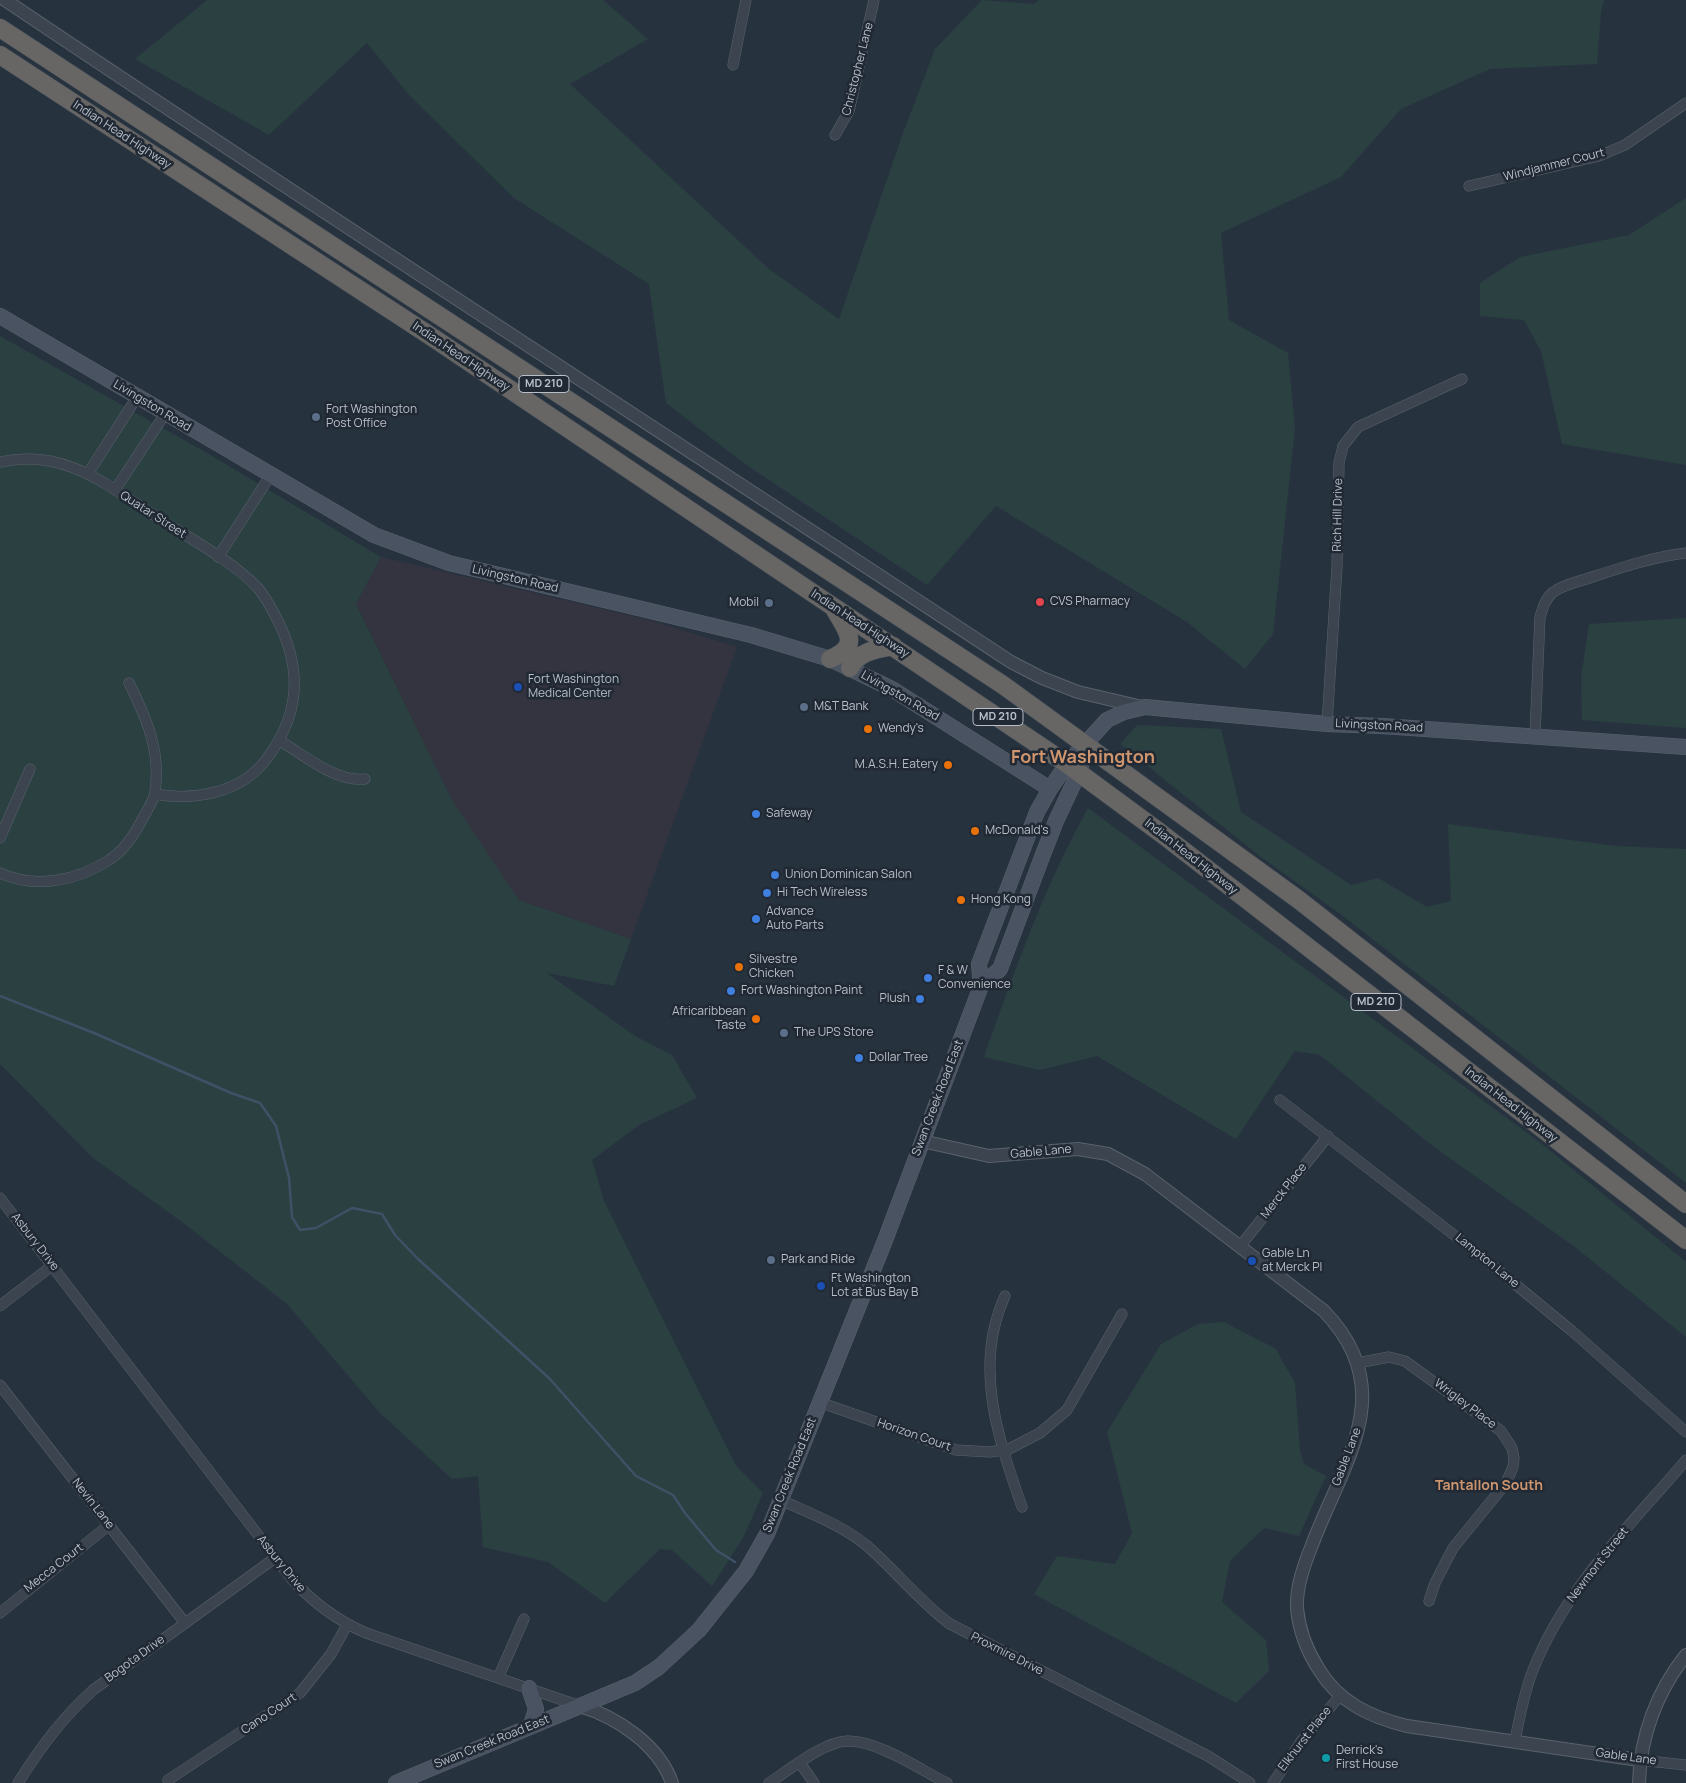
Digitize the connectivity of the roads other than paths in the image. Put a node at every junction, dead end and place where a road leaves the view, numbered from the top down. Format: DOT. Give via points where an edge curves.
graph roads {
  1 [pos="5,0"];
  2 [pos="746,0"];
  3 [pos="874,0"];
  4 [pos="0,28"];
  5 [pos="0,55"];
  6 [pos="733,65"];
  7 [pos="1686,103"];
  8 [pos="835,135"];
  9 [pos="1470,186"];
  10 [pos="0,316"];
  11 [pos="1462,379"];
  12 [pos="137,397"];
  13 [pos="165,414"];
  14 [pos="0,462"];
  15 [pos="89,472"];
  16 [pos="270,476"];
  17 [pos="115,490"];
  18 [pos="1686,553"];
  19 [pos="218,557"];
  20 [pos="834,608"];
  21 [pos="893,646"];
  22 [pos="830,659"];
  23 [pos="850,668"];
  24 [pos="129,683"];
  25 [pos="1145,707"];
  26 [pos="1327,724"];
  27 [pos="1535,735"];
  28 [pos="280,741"];
  29 [pos="1085,746"];
  30 [pos="1686,747"];
  31 [pos="1073,768"];
  32 [pos="30,769"];
  33 [pos="365,779"];
  34 [pos="1050,789"];
  35 [pos="155,794"];
  36 [pos="0,838"];
  37 [pos="0,873"];
  38 [pos="980,986"];
  39 [pos="1280,1100"];
  40 [pos="1328,1136"];
  41 [pos="922,1141"];
  42 [pos="0,1198"];
  43 [pos="1686,1204"];
  44 [pos="1686,1240"];
  45 [pos="1241,1245"];
  46 [pos="53,1265"];
  47 [pos="1006,1296"];
  48 [pos="0,1306"];
  49 [pos="1122,1314"];
  50 [pos="1357,1363"];
  51 [pos="0,1385"];
  52 [pos="819,1402"];
  53 [pos="1686,1432"];
  54 [pos="1002,1451"];
  55 [pos="1686,1460"];
  56 [pos="781,1500"];
  57 [pos="1022,1507"];
  58 [pos="109,1526"];
  59 [pos="275,1558"];
  60 [pos="1429,1600"];
  61 [pos="0,1612"];
  62 [pos="524,1619"];
  63 [pos="185,1623"];
  64 [pos="347,1624"];
  65 [pos="1686,1655"];
  66 [pos="498,1678"];
  67 [pos="528,1688"];
  68 [pos="1340,1696"];
  69 [pos="580,1706"];
  70 [pos="531,1726"];
  71 [pos="1515,1740"];
  72 [pos="1639,1760"];
  73 [pos="800,1763"];
  74 [pos="1686,1765"];
  75 [pos="168,1780"];
  76 [pos="18,1783"];
  77 [pos="396,1783"];
  78 [pos="672,1783"];
  79 [pos="769,1783"];
  80 [pos="814,1783"];
  81 [pos="947,1783"];
  82 [pos="1250,1783"];
  83 [pos="1273,1783"];
  84 [pos="1638,1783"];
  1 -- 25 [label="street" via="1011,662 1078,692"];
  2 -- 6 [label="street"];
  3 -- 8 [label="street, Christopher Lane" via="849,111"];
  4 -- 29 [label="highway, Indian Head Highway / MD 210" via="995,680"];
  5 -- 20 [label="highway, Indian Head Highway / MD 210" via="432,337"];
  7 -- 9 [label="street, Windjammer Court" via="1625,146 1599,156"];
  10 -- 12 [label="main road, Livingston Road"];
  11 -- 26 [label="street, Rich Hill Drive" via="1358,427 1343,446 1339,463 1337,567"];
  12 -- 13 [label="main road, Livingston Road"];
  12 -- 15 [label="street"];
  13 -- 16 [label="main road, Livingston Road"];
  13 -- 17 [label="street"];
  14 -- 15 [label="street, Quatar Street" via="31,457 61,462"];
  15 -- 17 [label="street, Quatar Street"];
  16 -- 19 [label="street"];
  16 -- 22 [label="main road, Livingston Road" via="356,526 419,553 758,637"];
  17 -- 19 [label="street, Quatar Street"];
  18 -- 27 [label="street" via="1629,565 1561,588 1550,595 1540,617"];
  19 -- 28 [label="street, Quatar Street" via="257,588 272,608 288,645 294,671 294,700"];
  20 -- 21 [label="highway, Indian Head Highway / MD 210"];
  20 -- 22 [label="highway" via="850,635 850,642 840,654"];
  21 -- 23 [label="highway" via="859,657"];
  21 -- 31 [label="highway, Indian Head Highway / MD 210"];
  22 -- 23 [label="main road, Livingston Road"];
  23 -- 34 [label="main road, Livingston Road" via="899,694"];
  24 -- 35 [label="street" via="152,733 157,756"];
  25 -- 26 [label="main road, Livingston Road"];
  25 -- 29 [label="main road, Livingston Road" via="1107,720"];
  26 -- 27 [label="main road, Livingston Road"];
  27 -- 30 [label="main road, Livingston Road"];
  28 -- 33 [label="street" via="335,774 351,780"];
  28 -- 35 [label="street, Quatar Street" via="259,768 240,782 211,794 176,798"];
  29 -- 31 [label="main road, Swan Creek Road East"];
  29 -- 43 [label="highway, Indian Head Highway / MD 210" via="1322,918"];
  31 -- 34 [label="main road, Swan Creek Road East"];
  31 -- 38 [label="main road, Swan Creek Road East" via="1000,969"];
  31 -- 44 [label="highway, Indian Head Highway / MD 210"];
  32 -- 36 [label="street"];
  34 -- 38 [label="main road, Swan Creek Road East" via="1037,812 979,964"];
  35 -- 37 [label="street" via="135,833 110,860 78,876 44,882 15,880"];
  38 -- 41 [label="main road, Swan Creek Road East"];
  39 -- 40 [label="street, Lampton Lane"];
  40 -- 45 [label="street, Merck Place"];
  40 -- 53 [label="street, Lampton Lane" via="1572,1331"];
  41 -- 45 [label="street, Gable Lane" via="989,1156 1067,1148 1108,1154 1145,1174"];
  41 -- 52 [label="main road, Swan Creek Road East"];
  42 -- 46 [label="street, Asbury Drive"];
  45 -- 50 [label="street, Gable Lane" via="1324,1311 1341,1331"];
  46 -- 48 [label="street"];
  46 -- 59 [label="street, Asbury Drive"];
  47 -- 54 [label="street" via="997,1314 989,1364 990,1391"];
  49 -- 54 [label="street, Horizon Court" via="1067,1410 1040,1433"];
  50 -- 60 [label="street, Wrigley Place" via="1389,1357 1405,1361 1501,1431 1512,1448 1513,1467 1506,1483 1453,1548"];
  50 -- 68 [label="street, Gable Lane" via="1362,1384 1360,1426 1308,1556 1297,1608 1309,1654 1323,1678"];
  51 -- 58 [label="street, Nevin Lane"];
  52 -- 54 [label="street, Horizon Court" via="956,1450"];
  52 -- 56 [label="main road, Swan Creek Road East"];
  54 -- 57 [label="street"];
  55 -- 71 [label="street, Newmont Street" via="1592,1568 1554,1624 1532,1672"];
  56 -- 69 [label="main road, Swan Creek Road East" via="767,1534 746,1570 699,1630 646,1676"];
  56 -- 82 [label="street, Proxmire Drive" via="860,1541 926,1606 950,1624 1208,1756"];
  58 -- 61 [label="street, Mecca Court"];
  58 -- 63 [label="street, Nevin Lane"];
  59 -- 63 [label="street, Bogota Drive"];
  59 -- 64 [label="street, Asbury Drive" via="302,1591 325,1611"];
  62 -- 66 [label="street"];
  63 -- 76 [label="street, Bogota Drive" via="108,1679 67,1714"];
  64 -- 66 [label="street, Asbury Drive"];
  64 -- 75 [label="street, Cano Court" via="331,1654 300,1693"];
  65 -- 72 [label="street" via="1660,1696"];
  66 -- 67 [label="street, Asbury Drive"];
  67 -- 69 [label="street, Asbury Drive"];
  67 -- 70 [label="main road" via="536,1709"];
  68 -- 71 [label="street, Gable Lane" via="1383,1720"];
  68 -- 83 [label="street, Elkhurst Place" via="1302,1740"];
  69 -- 70 [label="main road, Swan Creek Road East"];
  69 -- 78 [label="street, Asbury Drive" via="599,1712 639,1738 668,1770"];
  70 -- 77 [label="main road, Swan Creek Road East"];
  71 -- 72 [label="street, Gable Lane"];
  72 -- 74 [label="street, Gable Lane"];
  72 -- 84 [label="street"];
  73 -- 79 [label="street"];
  73 -- 80 [label="street"];
  73 -- 81 [label="street" via="826,1748 846,1741 855,1742 884,1751"];
}
